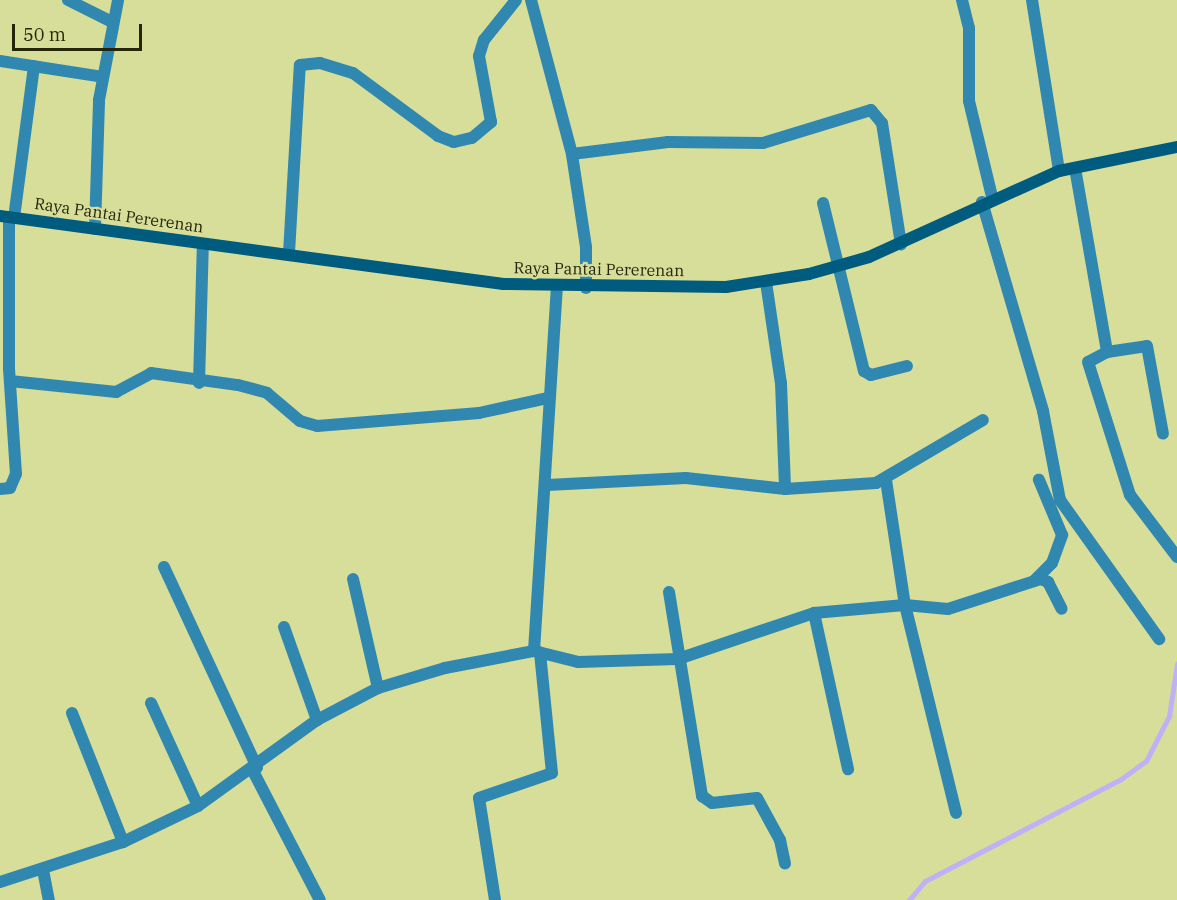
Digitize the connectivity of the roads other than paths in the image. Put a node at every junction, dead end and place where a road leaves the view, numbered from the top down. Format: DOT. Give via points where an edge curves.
graph roads {
  1 [pos="68,0"];
  2 [pos="118,0"];
  3 [pos="516,0"];
  4 [pos="531,0"];
  5 [pos="962,0"];
  6 [pos="1032,0"];
  7 [pos="112,22"];
  8 [pos="0,61"];
  9 [pos="34,66"];
  10 [pos="103,77"];
  11 [pos="1177,147"];
  12 [pos="572,154"];
  13 [pos="1075,168"];
  14 [pos="1059,171"];
  15 [pos="987,200"];
  16 [pos="824,203"];
  17 [pos="8,217"];
  18 [pos="95,229"];
  19 [pos="202,243"];
  20 [pos="901,245"];
  21 [pos="289,253"];
  22 [pos="841,266"];
  23 [pos="766,282"];
  24 [pos="557,287"];
  25 [pos="586,288"];
  26 [pos="1107,352"];
  27 [pos="907,366"];
  28 [pos="6,373"];
  29 [pos="199,383"];
  30 [pos="548,399"];
  31 [pos="983,420"];
  32 [pos="1163,434"];
  33 [pos="886,480"];
  34 [pos="1039,480"];
  35 [pos="547,485"];
  36 [pos="0,489"];
  37 [pos="785,489"];
  38 [pos="1177,557"];
  39 [pos="164,567"];
  40 [pos="354,579"];
  41 [pos="1034,580"];
  42 [pos="669,592"];
  43 [pos="905,605"];
  44 [pos="1062,609"];
  45 [pos="814,613"];
  46 [pos="284,627"];
  47 [pos="1159,639"];
  48 [pos="537,652"];
  49 [pos="678,659"];
  50 [pos="378,688"];
  51 [pos="152,703"];
  52 [pos="72,713"];
  53 [pos="317,720"];
  54 [pos="255,769"];
  55 [pos="848,769"];
  56 [pos="198,806"];
  57 [pos="956,813"];
  58 [pos="123,842"];
  59 [pos="785,863"];
  60 [pos="43,870"];
  61 [pos="0,882"];
  62 [pos="49,900"];
  63 [pos="320,900"];
  64 [pos="495,900"];
  1 -- 7 [label="street"];
  2 -- 7 [label="street"];
  3 -- 21 [label="street" via="484,40 479,57 491,122 472,138 454,142 438,136 353,73 320,63 300,65"];
  4 -- 12 [label="street"];
  5 -- 15 [label="street" via="969,28 969,101"];
  6 -- 14 [label="street"];
  7 -- 10 [label="street"];
  8 -- 9 [label="street"];
  9 -- 10 [label="street"];
  9 -- 17 [label="street"];
  10 -- 18 [label="street"];
  11 -- 13 [label="street, Raya Pantai Pererenan"];
  12 -- 20 [label="street" via="668,142 763,143 872,110 882,123"];
  12 -- 25 [label="street" via="586,247"];
  13 -- 14 [label="street, Raya Pantai Pererenan"];
  13 -- 26 [label="street"];
  14 -- 15 [label="street, Raya Pantai Pererenan"];
  15 -- 20 [label="street, Raya Pantai Pererenan"];
  15 -- 47 [label="street" via="1044,411 1060,500"];
  16 -- 22 [label="street"];
  17 -- 18 [label="street, Raya Pantai Pererenan"];
  17 -- 28 [label="street"];
  18 -- 19 [label="street, Raya Pantai Pererenan"];
  19 -- 21 [label="street, Raya Pantai Pererenan"];
  19 -- 29 [label="street"];
  20 -- 22 [label="street, Raya Pantai Pererenan"];
  21 -- 24 [label="street, Raya Pantai Pererenan"];
  22 -- 23 [label="street, Raya Pantai Pererenan"];
  22 -- 27 [label="street" via="864,371 871,375"];
  23 -- 25 [label="street, Raya Pantai Pererenan"];
  23 -- 37 [label="street" via="781,383"];
  24 -- 25 [label="street, Raya Pantai Pererenan"];
  24 -- 30 [label="street"];
  26 -- 32 [label="street" via="1147,346"];
  26 -- 38 [label="street" via="1088,362 1130,495"];
  28 -- 29 [label="street" via="116,392 152,373"];
  28 -- 36 [label="street" via="16,474 10,488"];
  29 -- 30 [label="street" via="256,388 300,421 317,426 479,413"];
  30 -- 35 [label="street"];
  31 -- 33 [label="street"];
  33 -- 37 [label="street" via="834,489"];
  33 -- 43 [label="street"];
  34 -- 41 [label="street" via="1062,535 1052,563"];
  35 -- 37 [label="street" via="686,478"];
  35 -- 48 [label="street"];
  39 -- 54 [label="street"];
  40 -- 50 [label="street"];
  41 -- 43 [label="street" via="948,609"];
  41 -- 44 [label="street" via="1048,582"];
  42 -- 49 [label="street"];
  43 -- 45 [label="street"];
  43 -- 57 [label="street"];
  45 -- 49 [label="street"];
  45 -- 55 [label="street"];
  46 -- 53 [label="street"];
  48 -- 49 [label="street" via="578,662"];
  48 -- 50 [label="street" via="445,668"];
  48 -- 64 [label="street" via="552,773 479,798"];
  49 -- 59 [label="street" via="702,796 712,803 757,798 780,840"];
  50 -- 53 [label="street"];
  51 -- 56 [label="street"];
  52 -- 58 [label="street"];
  53 -- 54 [label="street"];
  54 -- 56 [label="street"];
  54 -- 63 [label="street"];
  56 -- 58 [label="street"];
  58 -- 60 [label="street"];
  60 -- 61 [label="street"];
  60 -- 62 [label="street"];
}
